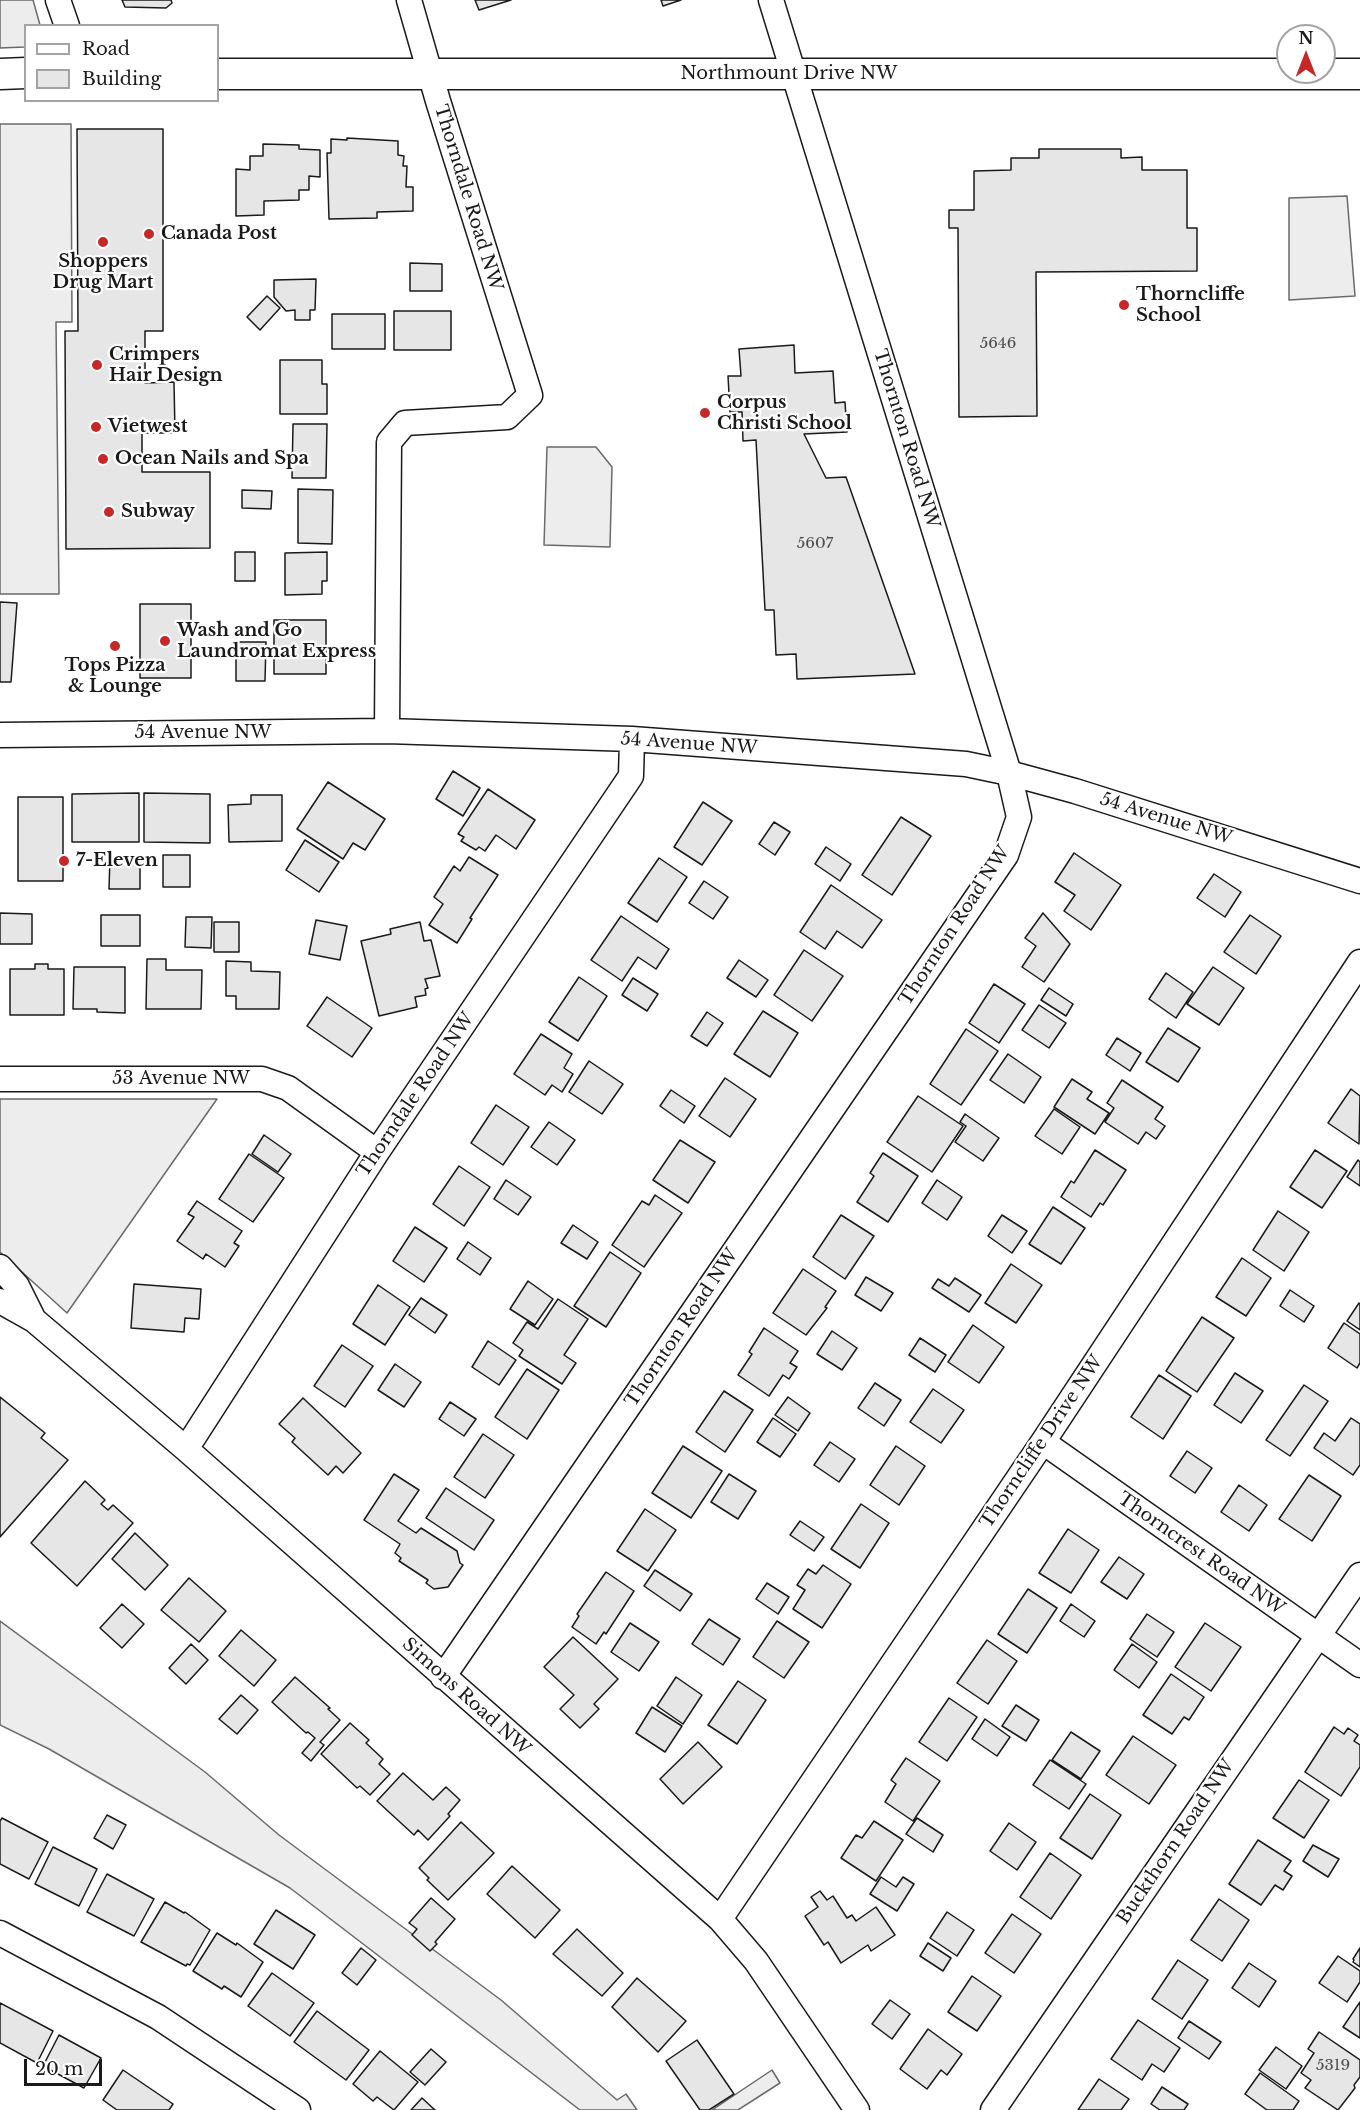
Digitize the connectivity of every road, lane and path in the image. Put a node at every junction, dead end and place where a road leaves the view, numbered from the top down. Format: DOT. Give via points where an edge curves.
graph roads {
  1 [pos="58,0"];
  2 [pos="409,0"];
  3 [pos="771,0"];
  4 [pos="66,24"];
  5 [pos="24,73"];
  6 [pos="0,74"];
  7 [pos="219,74"];
  8 [pos="431,74"];
  9 [pos="793,74"];
  10 [pos="1360,74"];
  11 [pos="387,731"];
  12 [pos="0,735"];
  13 [pos="632,739"];
  14 [pos="1010,772"];
  15 [pos="1360,881"];
  16 [pos="1360,962"];
  17 [pos="0,1079"];
  18 [pos="377,1152"];
  19 [pos="0,1267"];
  20 [pos="0,1300"];
  21 [pos="0,1318"];
  22 [pos="34,1320"];
  23 [pos="1042,1442"];
  24 [pos="186,1449"];
  25 [pos="1360,1575"];
  26 [pos="1317,1636"];
  27 [pos="1360,1665"];
  28 [pos="443,1677"];
  29 [pos="720,1919"];
  30 [pos="0,1933"];
  31 [pos="298,2110"];
  32 [pos="857,2110"];
  33 [pos="993,2110"];
  1 -- 4 [label="street"];
  2 -- 8 [label="street, Thorndale Road NW"];
  3 -- 9 [label="street, Thornton Road NW"];
  5 -- 6 [label="street"];
  7 -- 8 [label="street, Northmount Drive NW"];
  8 -- 9 [label="street, Northmount Drive NW"];
  8 -- 11 [label="street, Thorndale Road NW" via="530,395 507,417 405,423 389,442"];
  9 -- 10 [label="street, Northmount Drive NW"];
  9 -- 14 [label="street, Thornton Road NW"];
  11 -- 12 [label="street, 54 Avenue NW"];
  11 -- 13 [label="street, 54 Avenue NW"];
  13 -- 14 [label="street, 54 Avenue NW" via="966,764"];
  13 -- 18 [label="street, Thorndale Road NW" via="631,776"];
  14 -- 15 [label="street, 54 Avenue NW"];
  14 -- 28 [label="street, Thornton Road NW" via="1019,817 1006,855"];
  16 -- 23 [label="street, Thorncliffe Drive NW"];
  17 -- 18 [label="street, 53 Avenue NW" via="262,1079 288,1089"];
  18 -- 24 [label="street, Thorndale Road NW"];
  19 -- 22 [label="street, Simons Road NW" via="17,1286"];
  20 -- 22 [label="street, Simons Road NW"];
  21 -- 22 [label="street"];
  22 -- 24 [label="street, Simons Road NW"];
  23 -- 26 [label="street, Thorncrest Road NW"];
  23 -- 29 [label="street, Thorncliffe Drive NW"];
  24 -- 28 [label="street, Simons Road NW"];
  25 -- 26 [label="street, Buckthorn Road NW"];
  26 -- 27 [label="street, Thorncrest Road NW"];
  26 -- 33 [label="street, Buckthorn Road NW"];
  28 -- 29 [label="street, Simons Road NW"];
  29 -- 32 [label="street, Simons Road NW" via="756,1960"];
  30 -- 31 [label="street" via="158,2018"];
}
